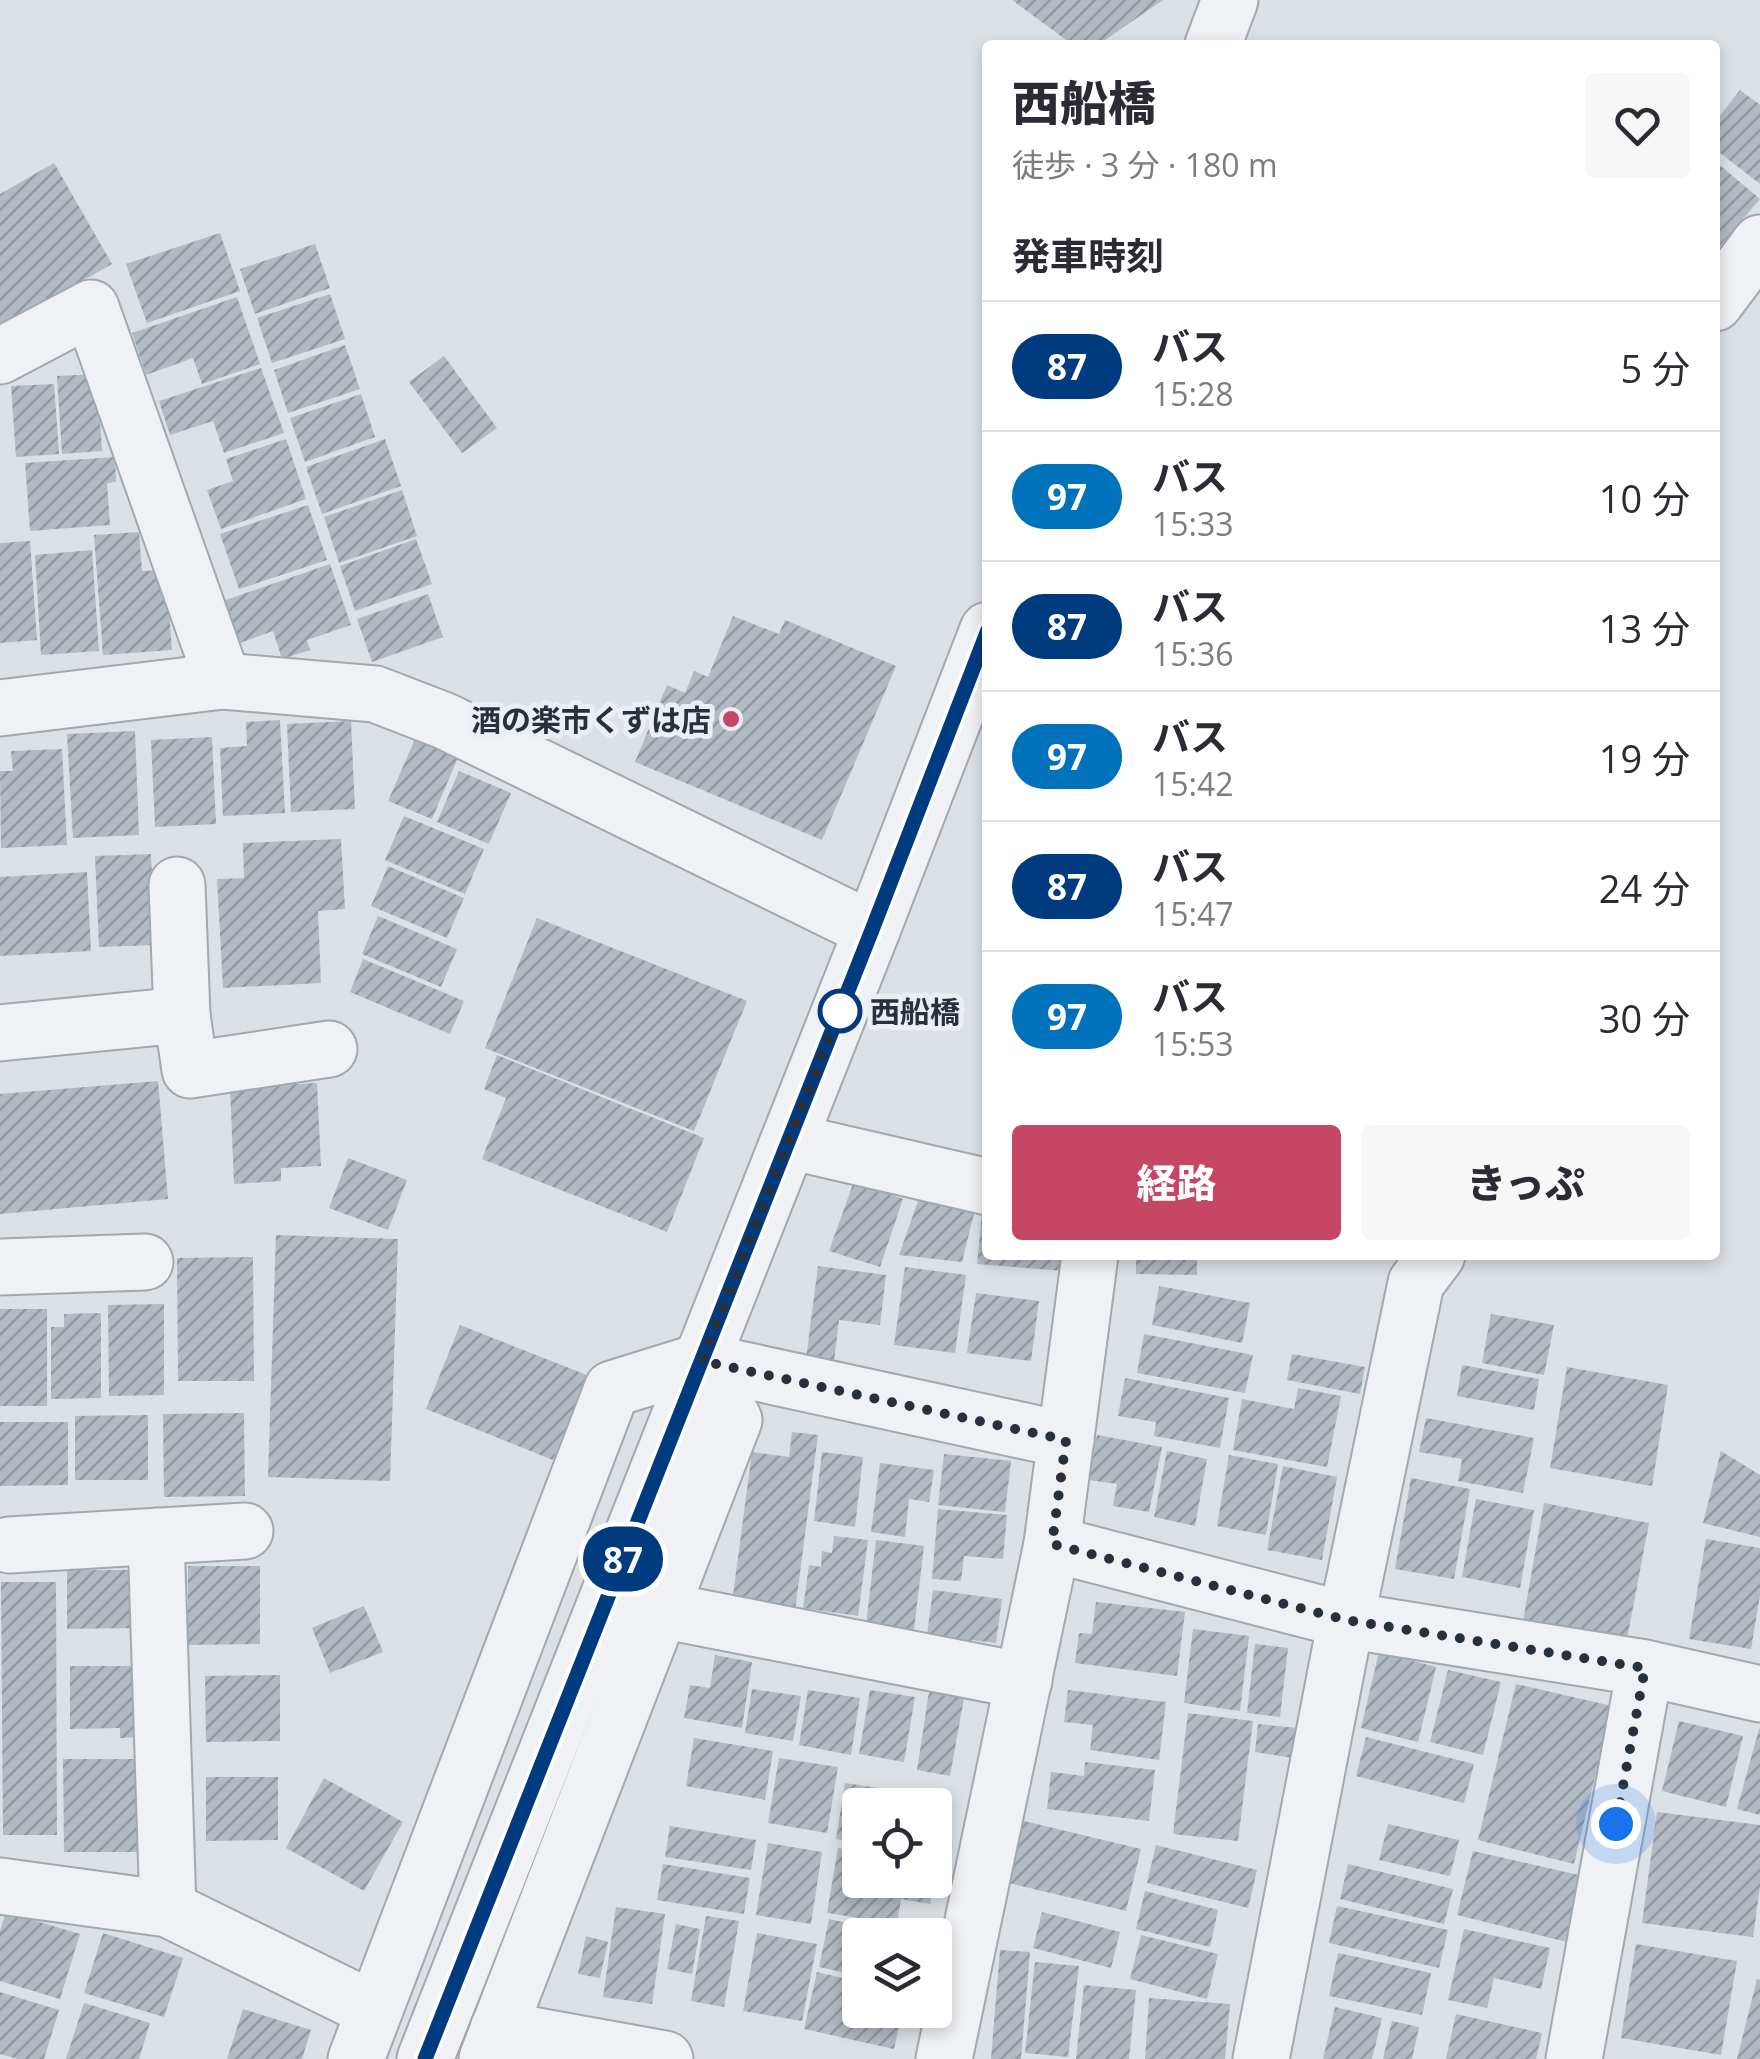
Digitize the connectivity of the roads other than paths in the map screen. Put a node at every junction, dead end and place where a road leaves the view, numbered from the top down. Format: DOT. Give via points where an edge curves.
graph roads {
  1 [pos="1230,0"];
  2 [pos="1214,40"];
  3 [pos="1760,243"];
  4 [pos="1720,296"];
  5 [pos="0,356"];
  6 [pos="982,646"];
  7 [pos="223,681"];
  8 [pos="0,708"];
  9 [pos="177,885"];
  10 [pos="872,930"];
  11 [pos="182,1014"];
  12 [pos="0,1033"];
  13 [pos="329,1049"];
  14 [pos="789,1141"];
  15 [pos="982,1186"];
  16 [pos="1089,1260"];
  17 [pos="1433,1260"];
  18 [pos="145,1262"];
  19 [pos="0,1267"];
  20 [pos="702,1361"];
  21 [pos="1066,1440"];
  22 [pos="245,1531"];
  23 [pos="156,1536"];
  24 [pos="1052,1544"];
  25 [pos="9,1545"];
  26 [pos="661,1610"];
  27 [pos="1346,1620"];
  28 [pos="1645,1668"];
  29 [pos="1024,1681"];
  30 [pos="1760,1694"];
  31 [pos="0,1886"];
  32 [pos="168,1909"];
  33 [pos="365,2034"];
  34 [pos="492,2044"];
  35 [pos="425,2059"];
  36 [pos="665,2059"];
  37 [pos="944,2059"];
  38 [pos="1261,2059"];
  39 [pos="1574,2059"];
  1 -- 2 [label="street"];
  3 -- 4 [label="street"];
  5 -- 7 [label="street" via="91,308"];
  6 -- 10 [label="street"];
  7 -- 8 [label="street"];
  7 -- 10 [label="street" via="375,694 445,721"];
  9 -- 11 [label="street"];
  10 -- 14 [label="street"];
  11 -- 12 [label="street"];
  11 -- 13 [label="street" via="190,1070"];
  14 -- 15 [label="street"];
  14 -- 20 [label="street"];
  16 -- 21 [label="street"];
  17 -- 27 [label="street" via="1416,1283"];
  18 -- 19 [label="street"];
  20 -- 21 [label="street"];
  20 -- 26 [label="street" via="734,1420"];
  20 -- 33 [label="street" via="612,1388"];
  20 -- 35 [label="street"];
  21 -- 24 [label="street"];
  22 -- 23 [label="street"];
  23 -- 25 [label="street"];
  23 -- 32 [label="street"];
  24 -- 27 [label="street"];
  24 -- 29 [label="street"];
  26 -- 29 [label="street"];
  26 -- 34 [label="street"];
  27 -- 28 [label="street"];
  27 -- 38 [label="street"];
  28 -- 30 [label="street"];
  28 -- 39 [label="street"];
  29 -- 37 [label="street"];
  31 -- 32 [label="street"];
  32 -- 33 [label="street"];
  34 -- 36 [label="street"];
}
